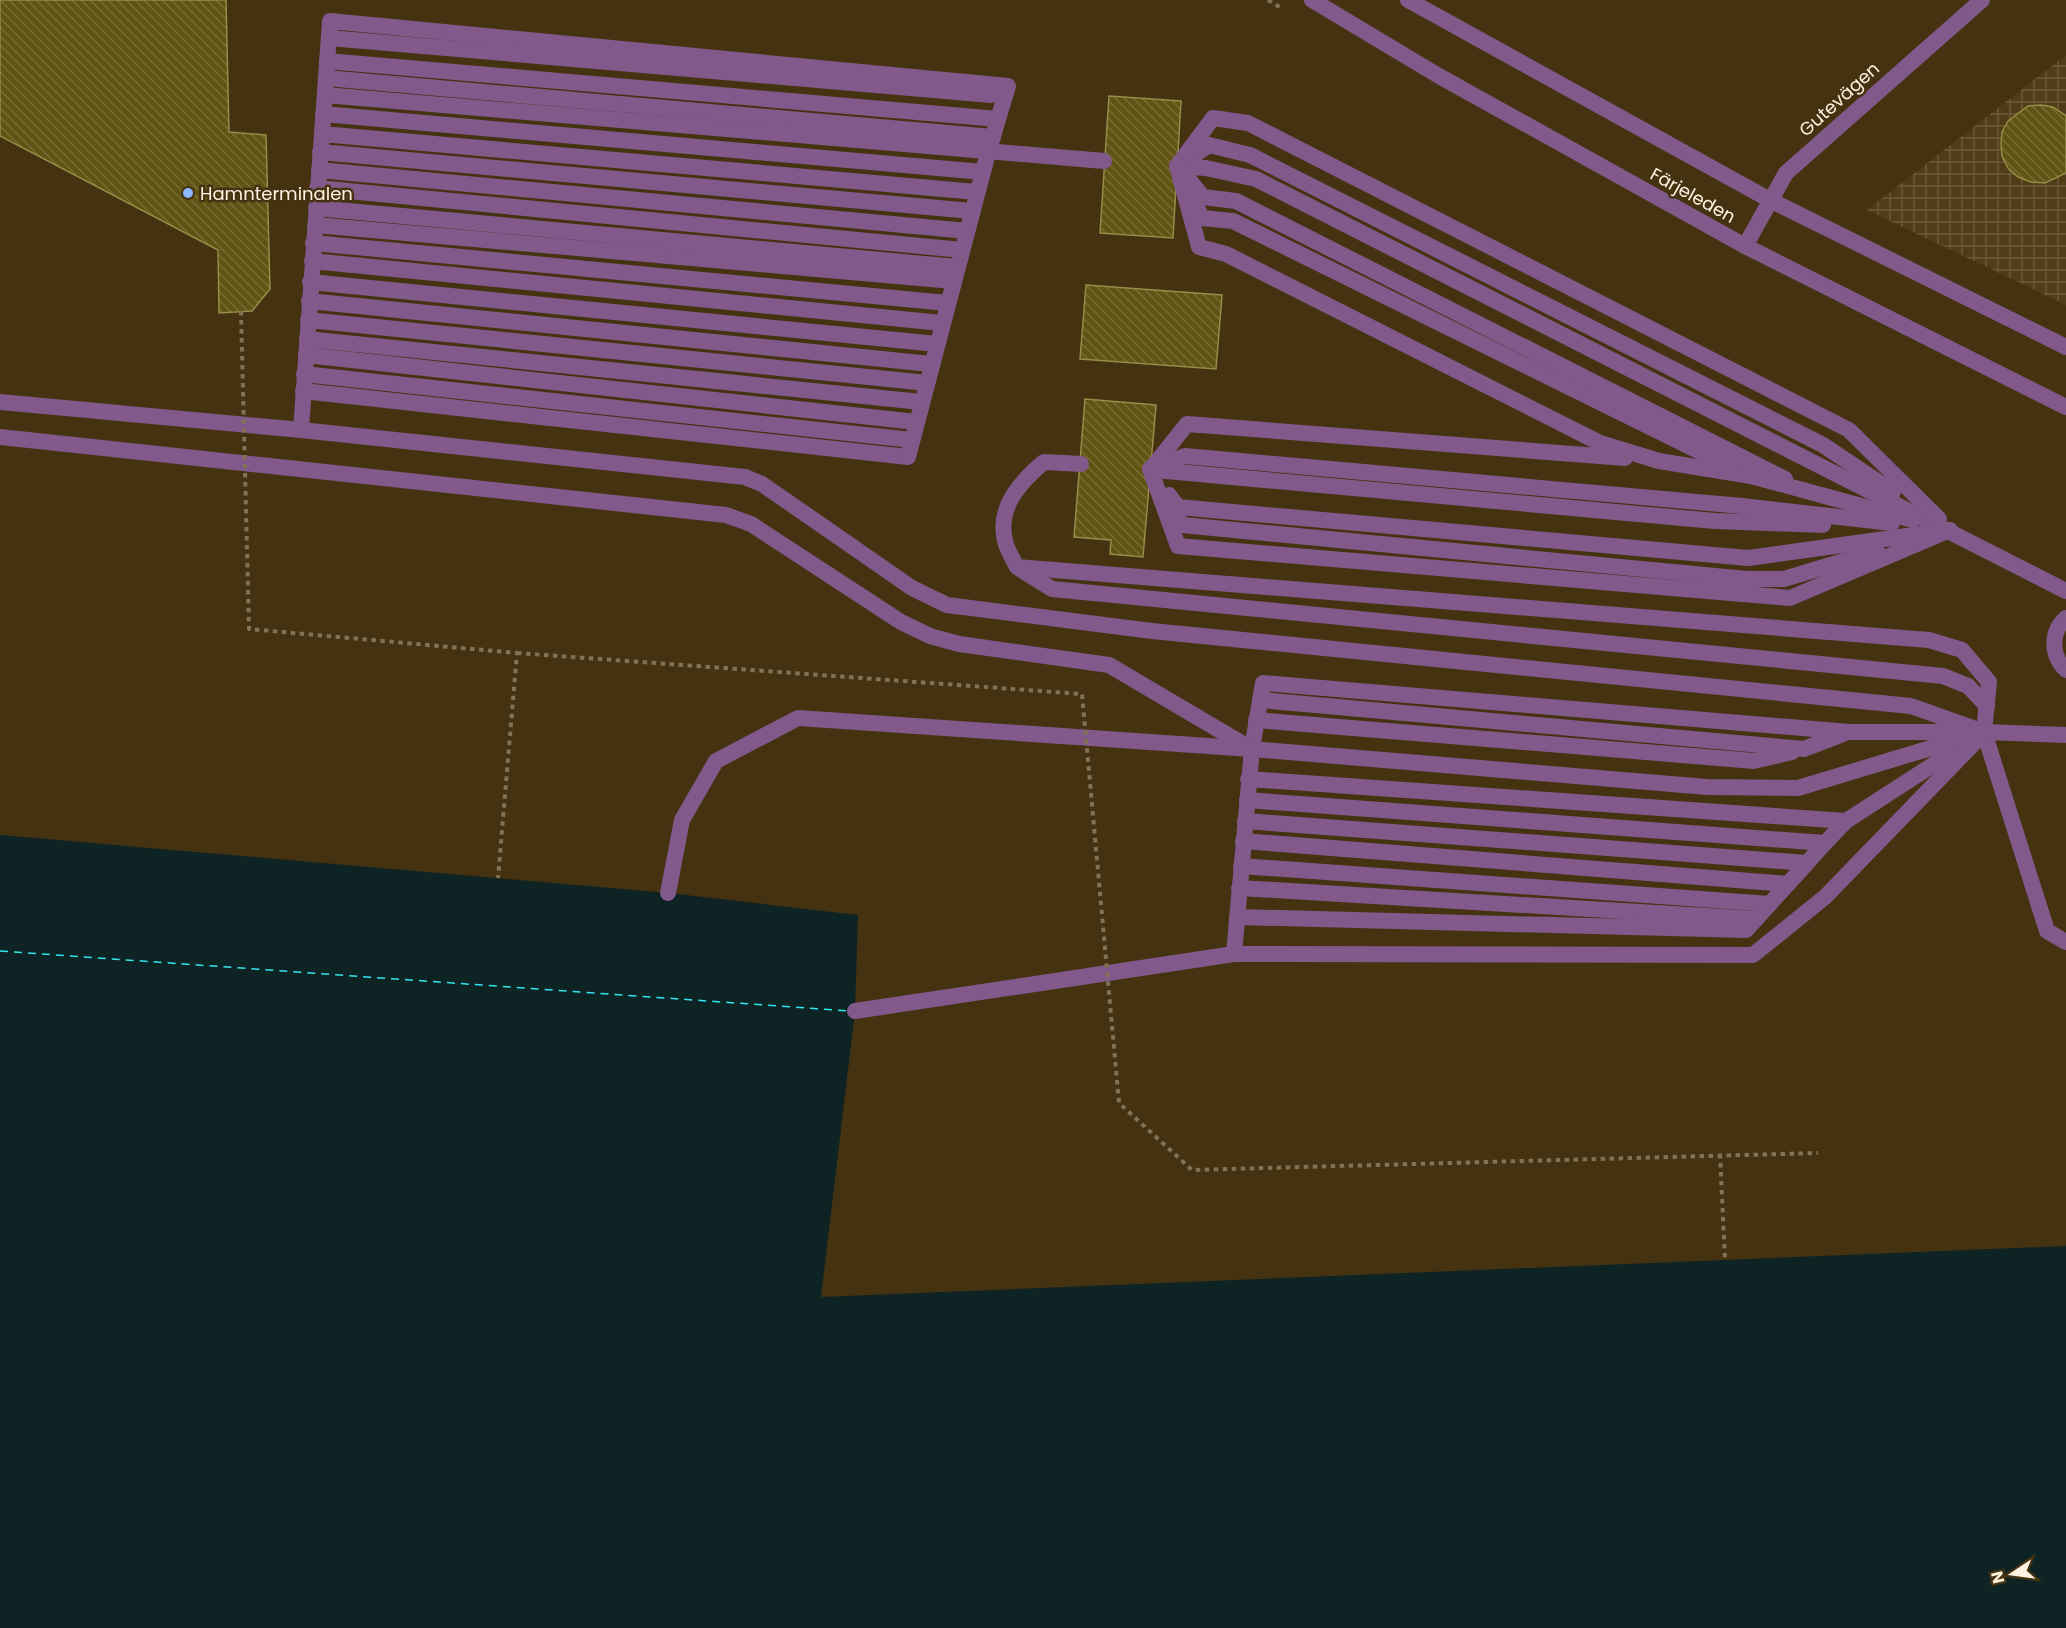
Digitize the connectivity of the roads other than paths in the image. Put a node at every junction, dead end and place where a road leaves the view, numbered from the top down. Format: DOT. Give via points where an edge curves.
graph roads {
  1 [pos="1312,0"];
  2 [pos="1408,0"];
  3 [pos="1982,0"];
  4 [pos="327,61"];
  5 [pos="325,87"];
  6 [pos="323,114"];
  7 [pos="998,118"];
  8 [pos="322,134"];
  9 [pos="990,145"];
  10 [pos="320,152"];
  11 [pos="1104,161"];
  12 [pos="1177,166"];
  13 [pos="319,170"];
  14 [pos="983,172"];
  15 [pos="318,188"];
  16 [pos="977,192"];
  17 [pos="1770,200"];
  18 [pos="316,208"];
  19 [pos="972,211"];
  20 [pos="315,225"];
  21 [pos="967,231"];
  22 [pos="313,243"];
  23 [pos="1745,246"];
  24 [pos="962,250"];
  25 [pos="312,261"];
  26 [pos="955,274"];
  27 [pos="310,282"];
  28 [pos="309,301"];
  29 [pos="948,303"];
  30 [pos="308,320"];
  31 [pos="942,323"];
  32 [pos="937,344"];
  33 [pos="306,347"];
  34 [pos="2066,347"];
  35 [pos="931,364"];
  36 [pos="304,374"];
  37 [pos="927,383"];
  38 [pos="303,391"];
  39 [pos="0,402"];
  40 [pos="921,402"];
  41 [pos="2066,407"];
  42 [pos="916,422"];
  43 [pos="301,430"];
  44 [pos="0,437"];
  45 [pos="912,440"];
  46 [pos="1659,461"];
  47 [pos="1081,464"];
  48 [pos="1150,469"];
  49 [pos="1751,476"];
  50 [pos="1816,494"];
  51 [pos="1950,530"];
  52 [pos="1017,567"];
  53 [pos="2066,591"];
  54 [pos="2066,618"];
  55 [pos="2066,670"];
  56 [pos="1260,700"];
  57 [pos="1987,706"];
  58 [pos="1256,720"];
  59 [pos="1850,732"];
  60 [pos="1984,732"];
  61 [pos="2066,735"];
  62 [pos="1252,748"];
  63 [pos="1804,748"];
  64 [pos="1248,778"];
  65 [pos="1247,800"];
  66 [pos="1846,820"];
  67 [pos="1245,821"];
  68 [pos="1244,841"];
  69 [pos="1825,843"];
  70 [pos="1807,863"];
  71 [pos="1241,866"];
  72 [pos="1788,884"];
  73 [pos="1239,888"];
  74 [pos="668,892"];
  75 [pos="1770,904"];
  76 [pos="1237,917"];
  77 [pos="1756,919"];
  78 [pos="2066,942"];
  79 [pos="1234,954"];
  80 [pos="855,1011"];
  1 -- 23 [label="street, Färjeleden" via="1439,76"];
  2 -- 17 [label="street, Färjeleden"];
  3 -- 17 [label="street, Gutevägen" via="1786,173"];
  4 -- 5 [label="street"];
  4 -- 7 [label="street"];
  4 -- 7 [label="street" via="329,38 1004,97"];
  5 -- 6 [label="street"];
  5 -- 9 [label="street"];
  6 -- 8 [label="street"];
  6 -- 14 [label="street"];
  7 -- 9 [label="street"];
  8 -- 10 [label="street"];
  8 -- 16 [label="street"];
  9 -- 11 [label="street"];
  9 -- 14 [label="street"];
  10 -- 13 [label="street"];
  10 -- 19 [label="street"];
  12 -- 46 [label="street" via="1199,247 1226,254 1600,443"];
  12 -- 49 [label="street" via="1202,218 1233,221"];
  12 -- 50 [label="street" via="1203,197 1236,201"];
  12 -- 51 [label="street" via="1256,179"];
  12 -- 51 [label="street" via="1209,145 1250,156 1823,446"];
  12 -- 51 [label="street" via="1213,118 1248,123 1849,430"];
  13 -- 15 [label="street"];
  13 -- 21 [label="street"];
  14 -- 16 [label="street"];
  15 -- 18 [label="street"];
  15 -- 24 [label="street"];
  16 -- 19 [label="street"];
  17 -- 23 [label="street, Gutevägen"];
  17 -- 34 [label="street, Färjeleden"];
  18 -- 20 [label="street"];
  18 -- 26 [label="street"];
  19 -- 21 [label="street"];
  20 -- 22 [label="street"];
  20 -- 26 [label="street"];
  21 -- 24 [label="street"];
  22 -- 25 [label="street"];
  22 -- 29 [label="street"];
  23 -- 41 [label="street, Färjeleden"];
  24 -- 26 [label="street"];
  25 -- 27 [label="street"];
  25 -- 31 [label="street"];
  26 -- 29 [label="street"];
  27 -- 28 [label="street"];
  27 -- 32 [label="street"];
  28 -- 30 [label="street"];
  28 -- 35 [label="street"];
  29 -- 31 [label="street"];
  30 -- 33 [label="street"];
  30 -- 37 [label="street"];
  31 -- 32 [label="street"];
  32 -- 35 [label="street"];
  33 -- 36 [label="street"];
  33 -- 40 [label="street"];
  33 -- 42 [label="street"];
  35 -- 37 [label="street"];
  36 -- 38 [label="street"];
  36 -- 45 [label="street"];
  37 -- 40 [label="street"];
  38 -- 43 [label="street"];
  38 -- 45 [label="street" via="908,457"];
  39 -- 43 [label="street"];
  40 -- 42 [label="street"];
  42 -- 45 [label="street"];
  43 -- 60 [label="street" via="745,477 762,484 912,588 947,605 1152,631 1911,706"];
  44 -- 62 [label="street" via="726,515 751,524 901,622 930,636 959,644 1110,665"];
  46 -- 48 [label="street" via="1187,424"];
  46 -- 49 [label="street"];
  47 -- 52 [label="street" via="1044,462 1020,482 1005,510 1005,542"];
  48 -- 51 [label="street" via="1185,456 1742,506"];
  48 -- 51 [label="street" via="1178,507 1748,558"];
  48 -- 51 [label="street" via="1182,525 1747,579 1784,579"];
  49 -- 50 [label="street"];
  50 -- 51 [label="street"];
  51 -- 53 [label="street"];
  52 -- 57 [label="street" via="1052,589 1943,676 1968,686"];
  52 -- 57 [label="street" via="1929,640 1962,650 1989,682"];
  54 -- 55 [label="street" via="2053,646 2058,663"];
  56 -- 58 [label="street"];
  56 -- 59 [label="street" via="1263,683"];
  56 -- 63 [label="street"];
  57 -- 60 [label="street"];
  58 -- 62 [label="street"];
  58 -- 63 [label="street" via="1754,761"];
  59 -- 60 [label="street"];
  59 -- 63 [label="street"];
  60 -- 61 [label="street"];
  60 -- 62 [label="street" via="1798,788 1707,787"];
  60 -- 66 [label="street"];
  60 -- 78 [label="street" via="2047,930"];
  60 -- 79 [label="street" via="1825,897 1753,955"];
  62 -- 64 [label="street"];
  62 -- 74 [label="street" via="798,718 716,761 682,820"];
  64 -- 65 [label="street"];
  64 -- 66 [label="street"];
  65 -- 67 [label="street"];
  65 -- 69 [label="street"];
  66 -- 69 [label="street"];
  67 -- 68 [label="street"];
  67 -- 70 [label="street"];
  68 -- 71 [label="street"];
  68 -- 72 [label="street"];
  69 -- 70 [label="street"];
  70 -- 72 [label="street"];
  71 -- 73 [label="street"];
  71 -- 75 [label="street"];
  72 -- 75 [label="street"];
  73 -- 76 [label="street"];
  73 -- 77 [label="street"];
  75 -- 77 [label="street"];
  76 -- 77 [label="street" via="1746,930"];
  76 -- 79 [label="street"];
  79 -- 80 [label="street"];
}
